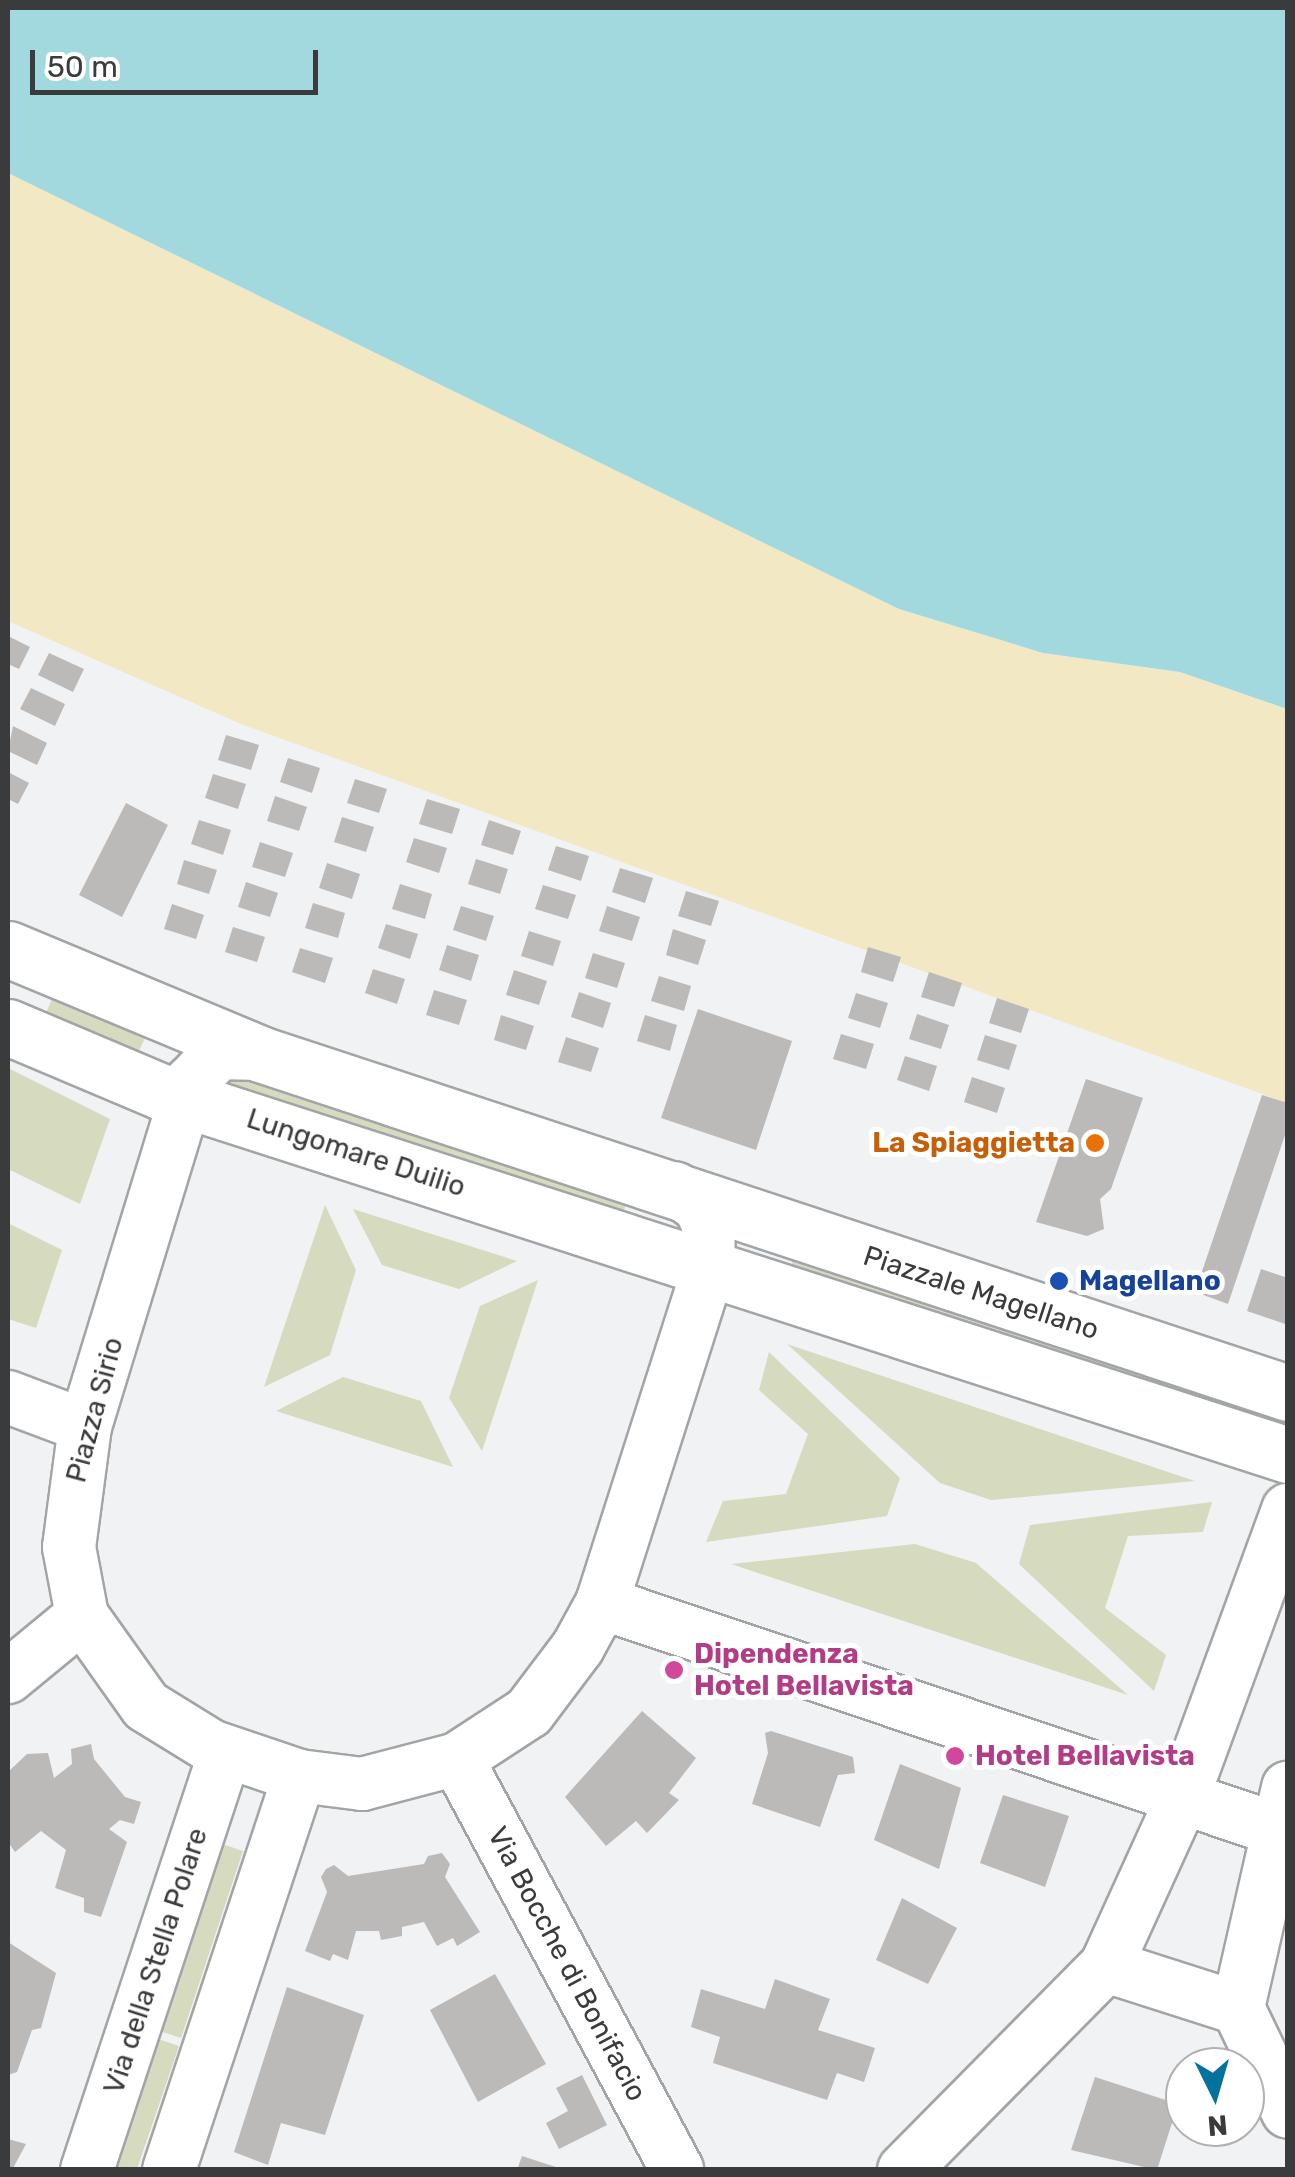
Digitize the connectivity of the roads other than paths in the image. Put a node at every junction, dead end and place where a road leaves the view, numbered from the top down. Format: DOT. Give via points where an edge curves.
graph roads {
  1 [pos="8,949"];
  2 [pos="8,1027"];
  3 [pos="260,1054"];
  4 [pos="185,1098"];
  5 [pos="675,1188"];
  6 [pos="709,1267"];
  7 [pos="1288,1393"];
  8 [pos="8,1397"];
  9 [pos="85,1426"];
  10 [pos="1288,1455"];
  11 [pos="1288,1510"];
  12 [pos="602,1603"];
  13 [pos="82,1616"];
  14 [pos="8,1677"];
  15 [pos="225,1752"];
  16 [pos="457,1759"];
  17 [pos="299,1776"];
  18 [pos="1182,1797"];
  19 [pos="1283,1816"];
  20 [pos="1106,1966"];
  21 [pos="1238,2008"];
  22 [pos="1288,2112"];
  23 [pos="86,2170"];
  24 [pos="169,2170"];
  25 [pos="677,2170"];
  26 [pos="904,2170"];
  1 -- 3 [label="main road"];
  2 -- 4 [label="main road, Lungomare Duilio"];
  3 -- 4 [label="street, Piazza Sirio" via="208,1058"];
  3 -- 5 [label="main road"];
  4 -- 6 [label="main road, Lungomare Duilio"];
  4 -- 9 [label="street, Piazza Sirio"];
  5 -- 6 [label="street" via="700,1207 708,1224"];
  5 -- 7 [label="main road, Piazzale Magellano"];
  6 -- 10 [label="main road"];
  6 -- 12 [label="street, Piazza Sirio"];
  8 -- 9 [label="street"];
  9 -- 13 [label="street, Piazza Sirio" via="69,1546"];
  11 -- 18 [label="street"];
  12 -- 16 [label="street, Piazza Sirio" via="529,1712"];
  12 -- 18 [label="street"];
  13 -- 14 [label="street"];
  13 -- 15 [label="street, Piazza Sirio" via="146,1706"];
  15 -- 17 [label="street, Piazza Sirio"];
  15 -- 23 [label="street, Via della Stella Polare"];
  16 -- 17 [label="street, Piazza Sirio" via="362,1784"];
  16 -- 25 [label="street, Via Bocche di Bonifacio"];
  17 -- 24 [label="street"];
  18 -- 19 [label="street"];
  18 -- 20 [label="street"];
  19 -- 21 [label="street"];
  20 -- 21 [label="street"];
  20 -- 26 [label="street"];
  21 -- 22 [label="street"];
}
